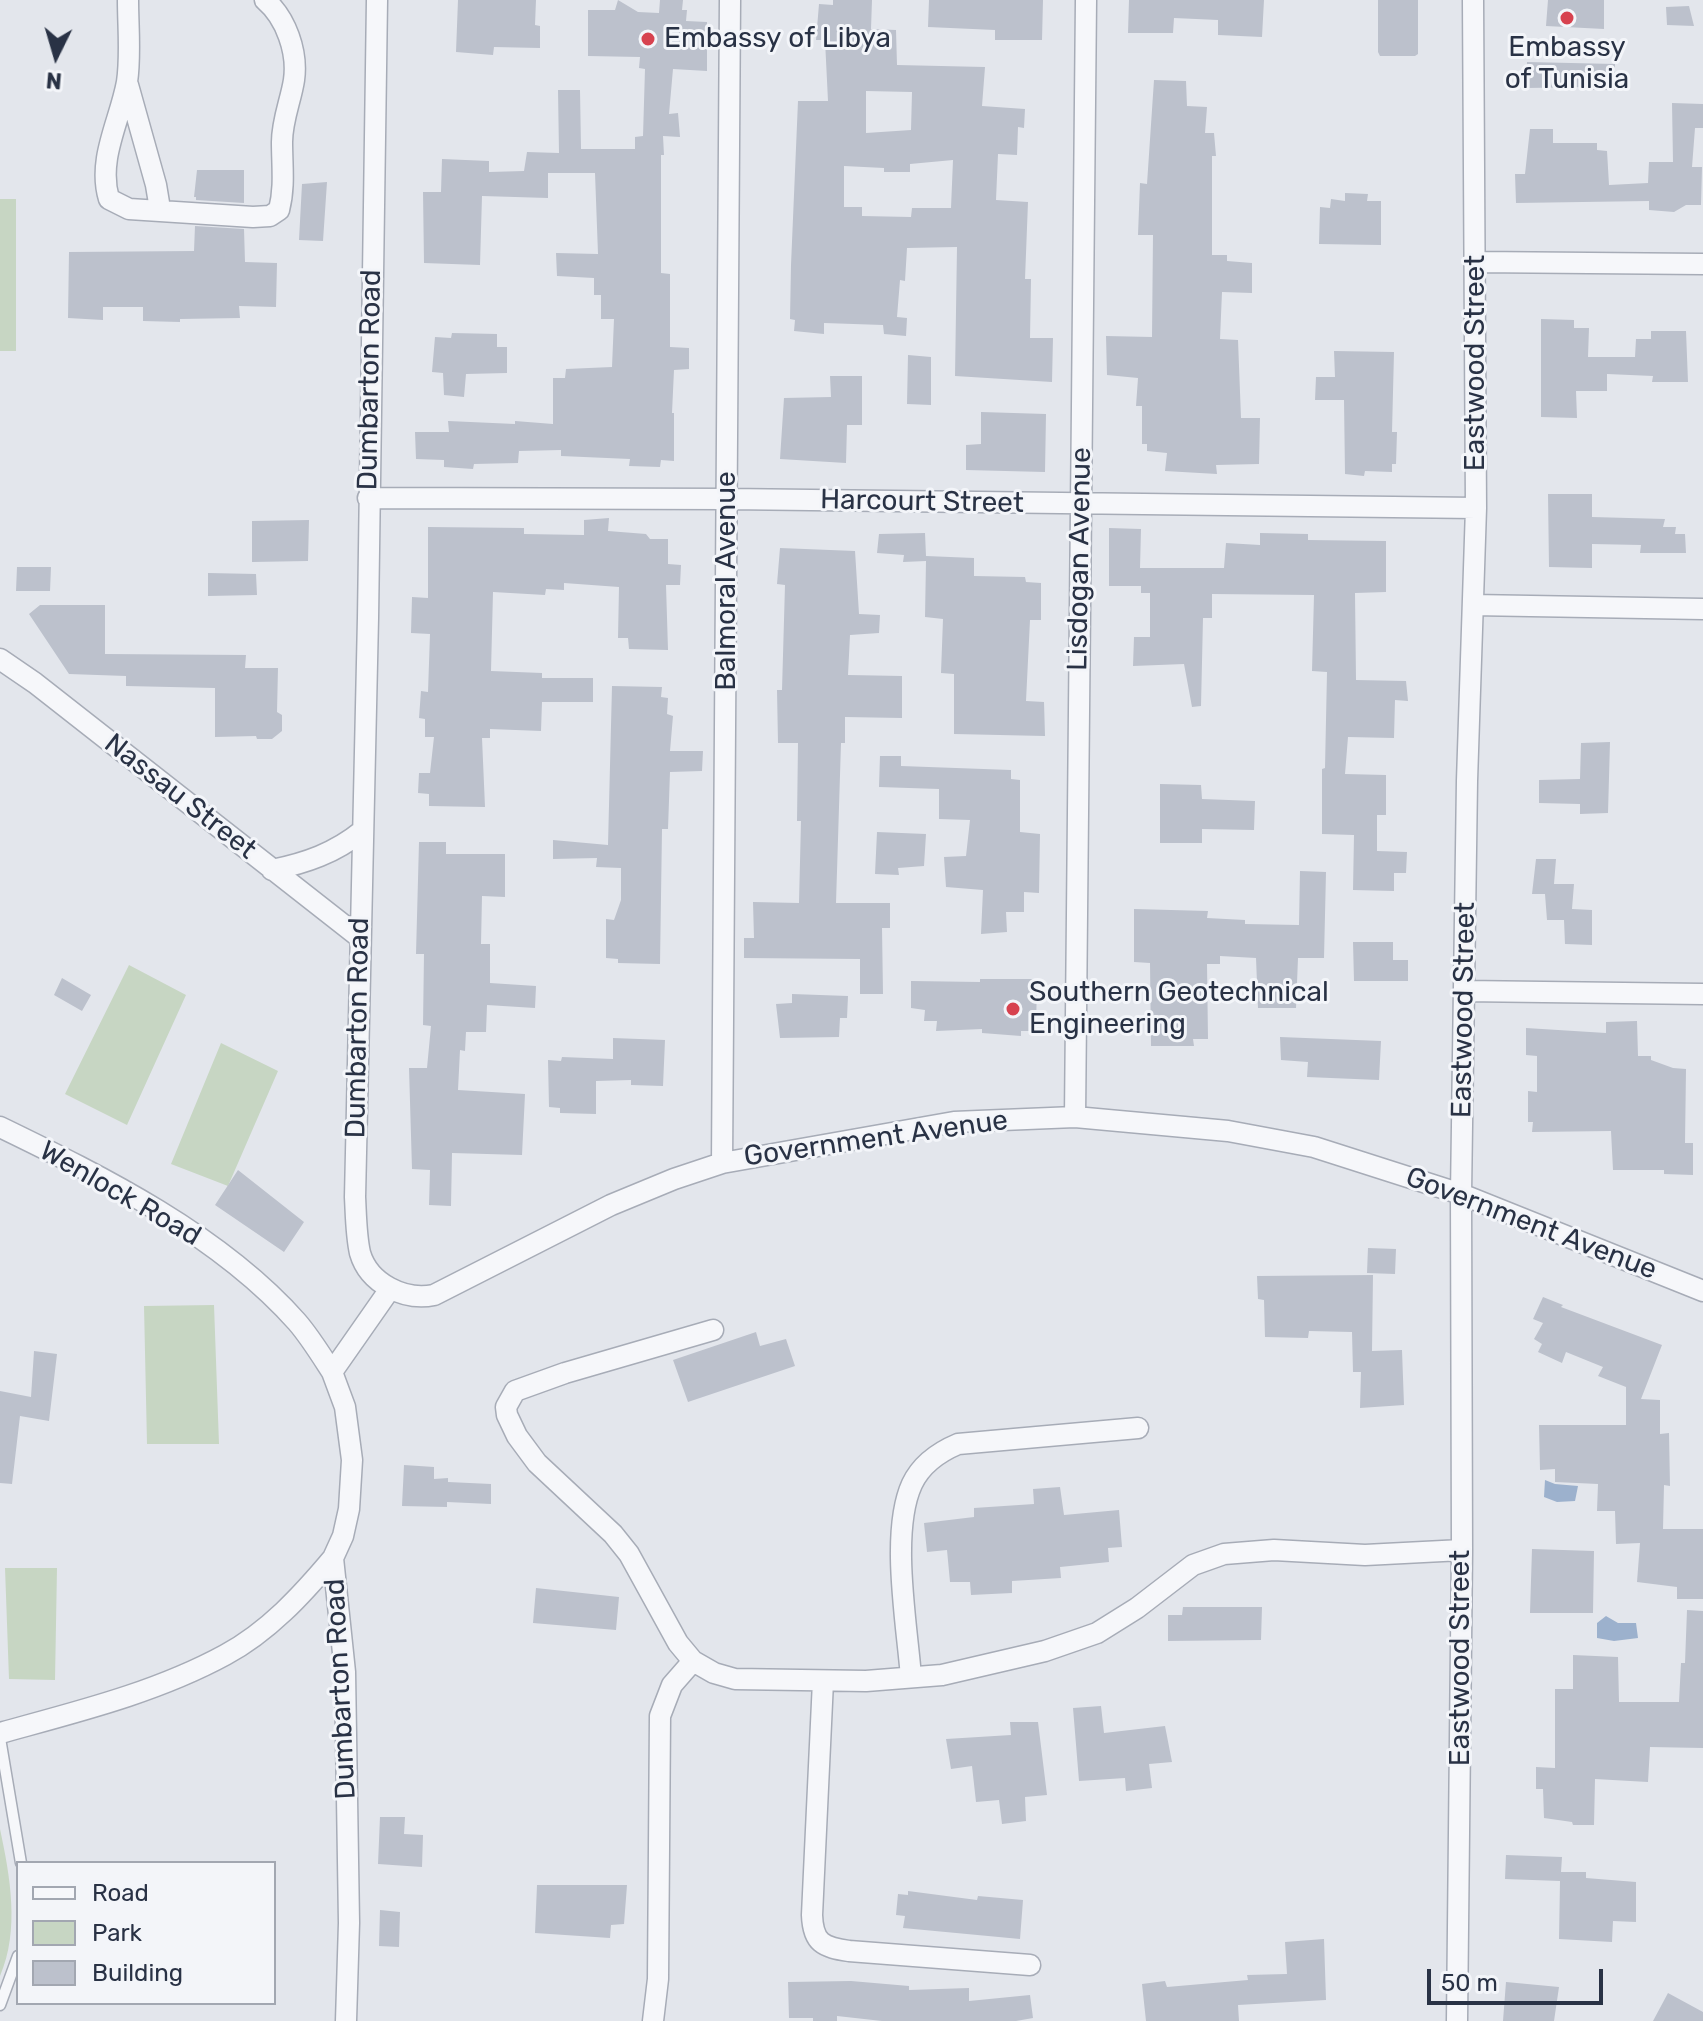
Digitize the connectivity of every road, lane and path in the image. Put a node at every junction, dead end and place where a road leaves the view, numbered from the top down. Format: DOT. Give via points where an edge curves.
graph roads {
  1 [pos="128,0"];
  2 [pos="265,0"];
  3 [pos="377,0"];
  4 [pos="730,0"];
  5 [pos="1086,0"];
  6 [pos="1473,0"];
  7 [pos="127,81"];
  8 [pos="160,209"];
  9 [pos="1476,262"];
  10 [pos="1703,264"];
  11 [pos="368,498"];
  12 [pos="728,499"];
  13 [pos="1081,505"];
  14 [pos="1476,508"];
  15 [pos="1473,605"];
  16 [pos="1703,609"];
  17 [pos="0,659"];
  18 [pos="362,831"];
  19 [pos="272,870"];
  20 [pos="359,937"];
  21 [pos="1464,991"];
  22 [pos="1703,994"];
  23 [pos="1075,1117"];
  24 [pos="0,1127"];
  25 [pos="722,1163"];
  26 [pos="1461,1194"];
  27 [pos="390,1289"];
  28 [pos="1703,1291"];
  29 [pos="713,1330"];
  30 [pos="332,1372"];
  31 [pos="1138,1428"];
  32 [pos="1462,1550"];
  33 [pos="333,1558"];
  34 [pos="693,1661"];
  35 [pos="911,1677"];
  36 [pos="823,1681"];
  37 [pos="0,1736"];
  38 [pos="21,1861"];
  39 [pos="16,1961"];
  40 [pos="1030,1965"];
  41 [pos="0,2005"];
  42 [pos="346,2021"];
  43 [pos="653,2021"];
  44 [pos="1457,2021"];
  1 -- 7 [label="street"];
  2 -- 8 [label="street" via="288,32 295,77 284,121 279,210 253,217"];
  3 -- 11 [label="street, Dumbarton Road"];
  4 -- 12 [label="street, Balmoral Avenue"];
  5 -- 13 [label="street, Lisdogan Avenue"];
  6 -- 9 [label="street, Eastwood Street"];
  7 -- 8 [label="street"];
  7 -- 8 [label="street" via="107,157 106,188 115,204"];
  9 -- 10 [label="street"];
  9 -- 14 [label="street, Eastwood Street"];
  11 -- 12 [label="street, Harcourt Street"];
  11 -- 18 [label="street, Dumbarton Road"];
  12 -- 13 [label="street, Harcourt Street"];
  12 -- 25 [label="street, Balmoral Avenue"];
  13 -- 14 [label="street, Harcourt Street"];
  13 -- 23 [label="street, Lisdogan Avenue"];
  14 -- 15 [label="street, Eastwood Street"];
  15 -- 16 [label="street"];
  15 -- 21 [label="street, Eastwood Street"];
  17 -- 19 [label="street, Nassau Street"];
  18 -- 19 [label="street" via="327,854"];
  18 -- 20 [label="street, Dumbarton Road"];
  19 -- 20 [label="street, Nassau Street"];
  20 -- 27 [label="street, Dumbarton Road" via="356,1230 361,1256"];
  21 -- 22 [label="street"];
  21 -- 26 [label="street, Eastwood Street"];
  23 -- 25 [label="street, Government Avenue" via="954,1122"];
  23 -- 26 [label="street, Government Avenue" via="1228,1131 1314,1147"];
  24 -- 30 [label="street, Wenlock Road" via="188,1229 296,1321"];
  25 -- 27 [label="street, Government Avenue" via="611,1205 434,1295 410,1297"];
  26 -- 28 [label="street, Government Avenue"];
  26 -- 32 [label="street, Eastwood Street"];
  27 -- 30 [label="street"];
  29 -- 34 [label="street" via="515,1391 506,1407 517,1436 537,1463 629,1554"];
  30 -- 33 [label="street, Dumbarton Road" via="345,1407 352,1460 349,1509"];
  31 -- 35 [label="street" via="958,1444 920,1470 906,1502 902,1549"];
  32 -- 35 [label="street" via="1224,1554 1193,1565 1097,1633 1045,1651"];
  32 -- 44 [label="street, Eastwood Street"];
  33 -- 37 [label="street" via="300,1597 227,1655 156,1688"];
  33 -- 42 [label="street, Dumbarton Road" via="345,1672"];
  34 -- 36 [label="street" via="735,1679"];
  34 -- 43 [label="street" via="672,1685 660,1716 658,1979"];
  35 -- 36 [label="street"];
  36 -- 40 [label="street" via="812,1915 819,1941 849,1951"];
  37 -- 38 [label="lane"];
  39 -- 41 [label="lane"];
}
